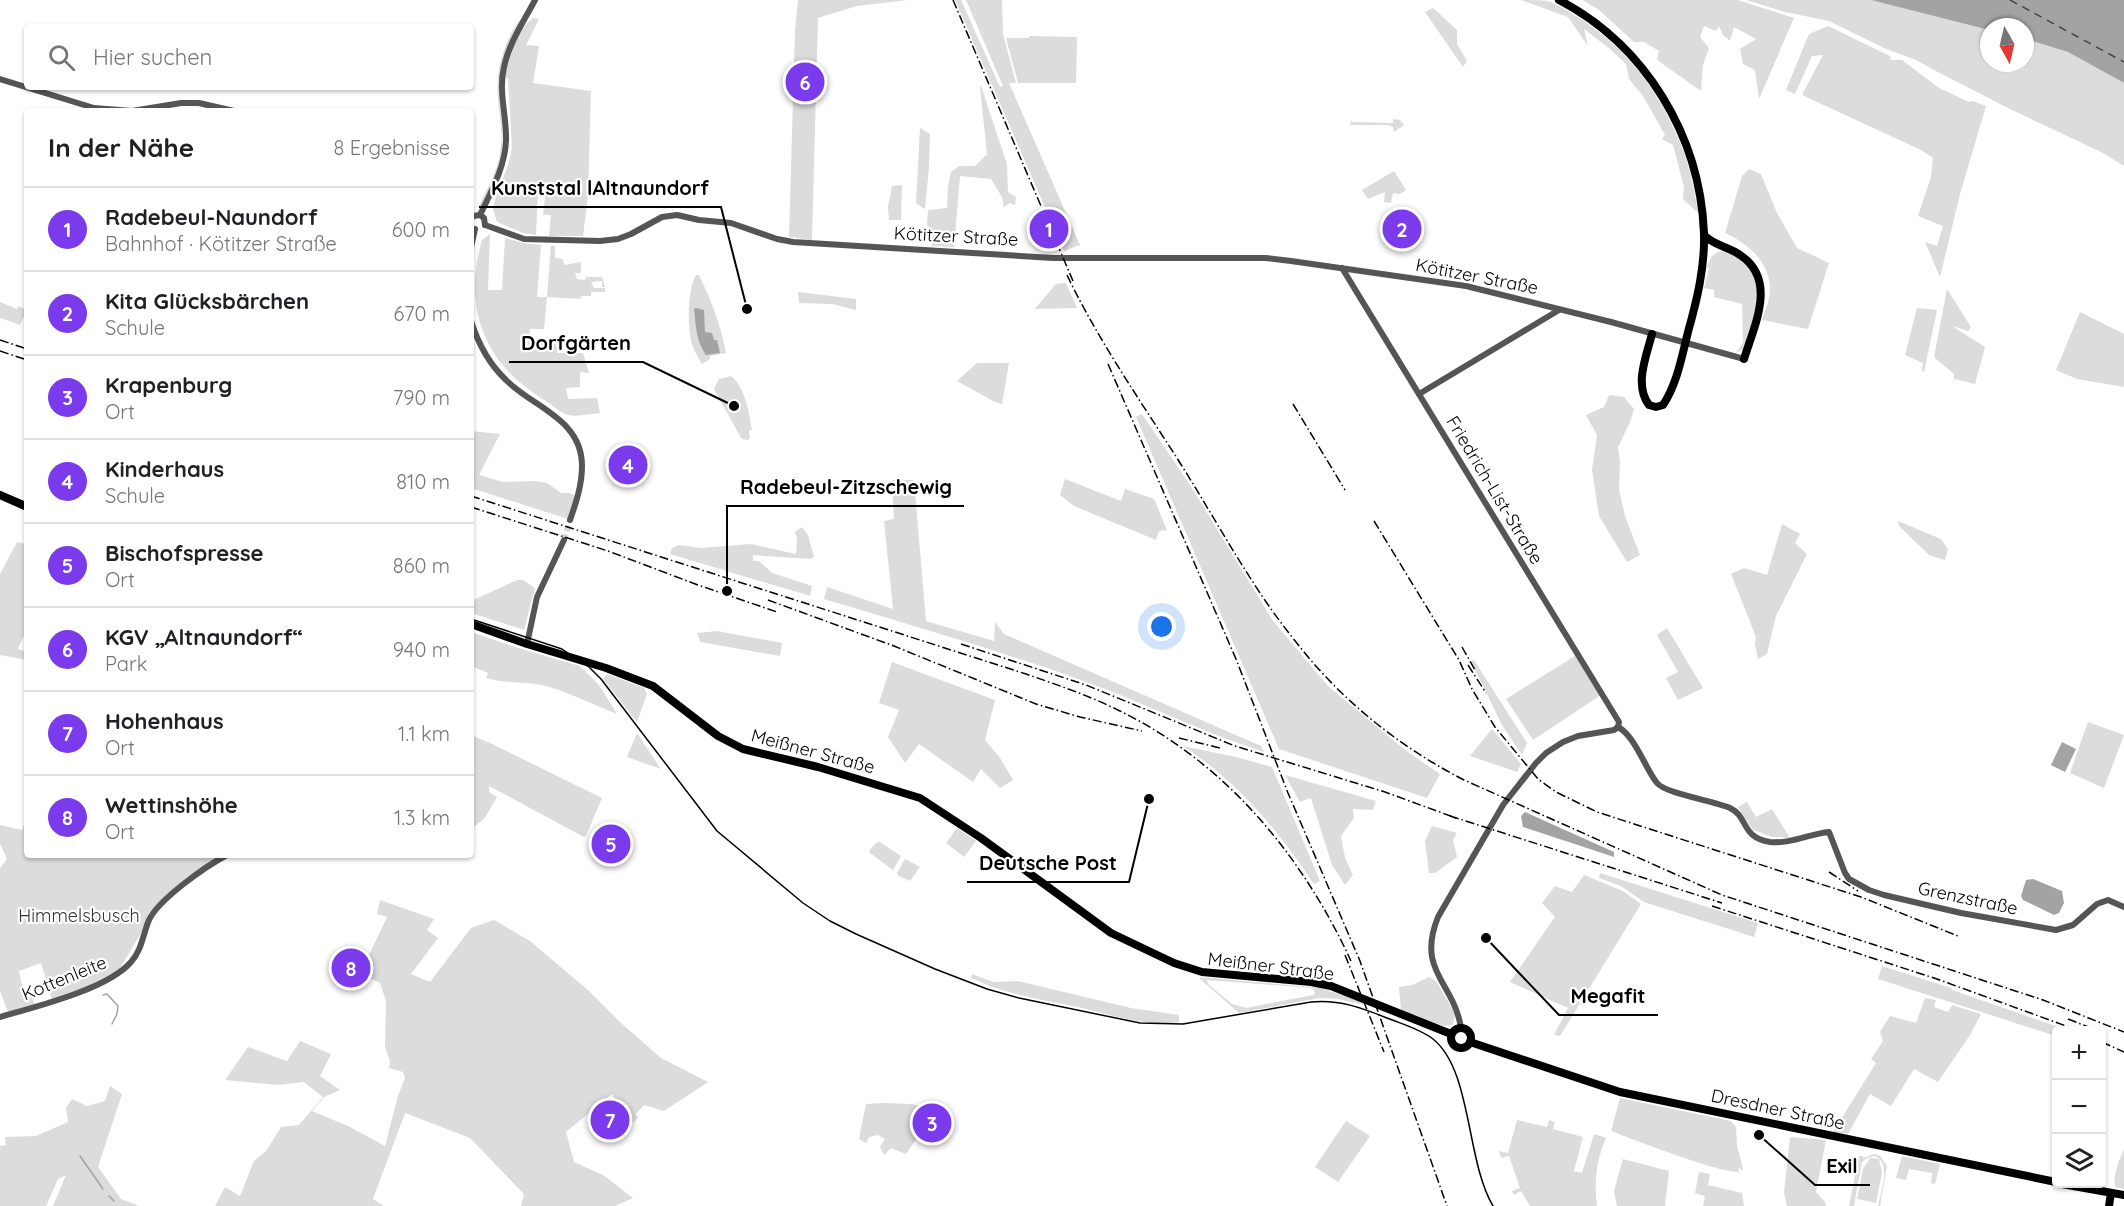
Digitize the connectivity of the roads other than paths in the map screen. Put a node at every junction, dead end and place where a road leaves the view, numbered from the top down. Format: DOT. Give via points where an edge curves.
graph roads {
  1 [pos="535,0"];
  2 [pos="1559,0"];
  3 [pos="0,79"];
  4 [pos="24,86"];
  5 [pos="36,90"];
  6 [pos="94,108"];
  7 [pos="154,108"];
  8 [pos="222,108"];
  9 [pos="480,215"];
  10 [pos="474,216"];
  11 [pos="485,225"];
  12 [pos="474,227"];
  13 [pos="1704,235"];
  14 [pos="1342,268"];
  15 [pos="1559,310"];
  16 [pos="474,329"];
  17 [pos="1652,334"];
  18 [pos="1744,359"];
  19 [pos="1419,394"];
  20 [pos="0,495"];
  21 [pos="24,506"];
  22 [pos="570,520"];
  23 [pos="564,540"];
  24 [pos="474,625"];
  25 [pos="527,644"];
  26 [pos="1618,727"];
  27 [pos="1829,832"];
  28 [pos="223,858"];
  29 [pos="2124,906"];
  30 [pos="0,1017"];
  31 [pos="1461,1028"];
  32 [pos="1451,1034"];
  33 [pos="1470,1042"];
  34 [pos="2052,1181"];
  35 [pos="2084,1188"];
  36 [pos="2111,1193"];
  37 [pos="2124,1195"];
  38 [pos="2109,1206"];
  1 -- 9 [label="street" via="503,68 505,152"];
  2 -- 13 [label="main road" via="1611,35 1656,86 1688,148"];
  3 -- 4 [label="street"];
  5 -- 6 [label="street"];
  7 -- 8 [label="street" via="191,103"];
  9 -- 10 [label="street"];
  9 -- 11 [label="street"];
  11 -- 12 [label="street"];
  11 -- 14 [label="street, Kötitzer Straße" via="524,239 600,241 618,239 662,217 677,215 731,224 793,242 1053,258 1266,258"];
  13 -- 17 [label="main road" via="1701,280 1680,361 1666,400 1656,407 1643,397 1641,385"];
  13 -- 18 [label="main road" via="1745,258 1761,285 1762,299"];
  14 -- 15 [label="street, Kötitzer Straße" via="1466,286"];
  14 -- 19 [label="street, Friedrich-List-Straße"];
  15 -- 17 [label="street, Kötitzer Straße"];
  15 -- 19 [label="street"];
  16 -- 22 [label="street" via="493,367 515,388 562,420 574,436 582,474"];
  17 -- 18 [label="street, Kötitzer Straße"];
  19 -- 26 [label="street, Friedrich-List-Straße" via="1619,722"];
  20 -- 21 [label="main road"];
  23 -- 25 [label="street" via="537,597"];
  24 -- 25 [label="main road, Meißner Straße"];
  25 -- 32 [label="main road, Meißner Straße" via="653,686 718,736 743,749 920,798 1100,925 1129,943 1186,968 1331,986"];
  26 -- 27 [label="street, Friedrich-List-Straße" via="1660,786 1732,809 1751,835 1782,842"];
  26 -- 31 [label="street" via="1563,742 1536,763 1482,839 1438,917 1431,955"];
  27 -- 29 [label="street, Grenzstraße" via="1849,879 1884,895 2056,930 2073,925 2101,902 2108,900"];
  28 -- 30 [label="street, Kottenleite" via="161,903 150,919 142,945 124,969 91,986"];
  31 -- 32 [label="main road"];
  31 -- 33 [label="main road" via="1469,1032"];
  32 -- 33 [label="main road" via="1457,1047 1463,1048"];
  33 -- 34 [label="main road, Dresdner Straße" via="1620,1092"];
  35 -- 36 [label="main road"];
  36 -- 37 [label="main road"];
  36 -- 38 [label="main road"];
}
